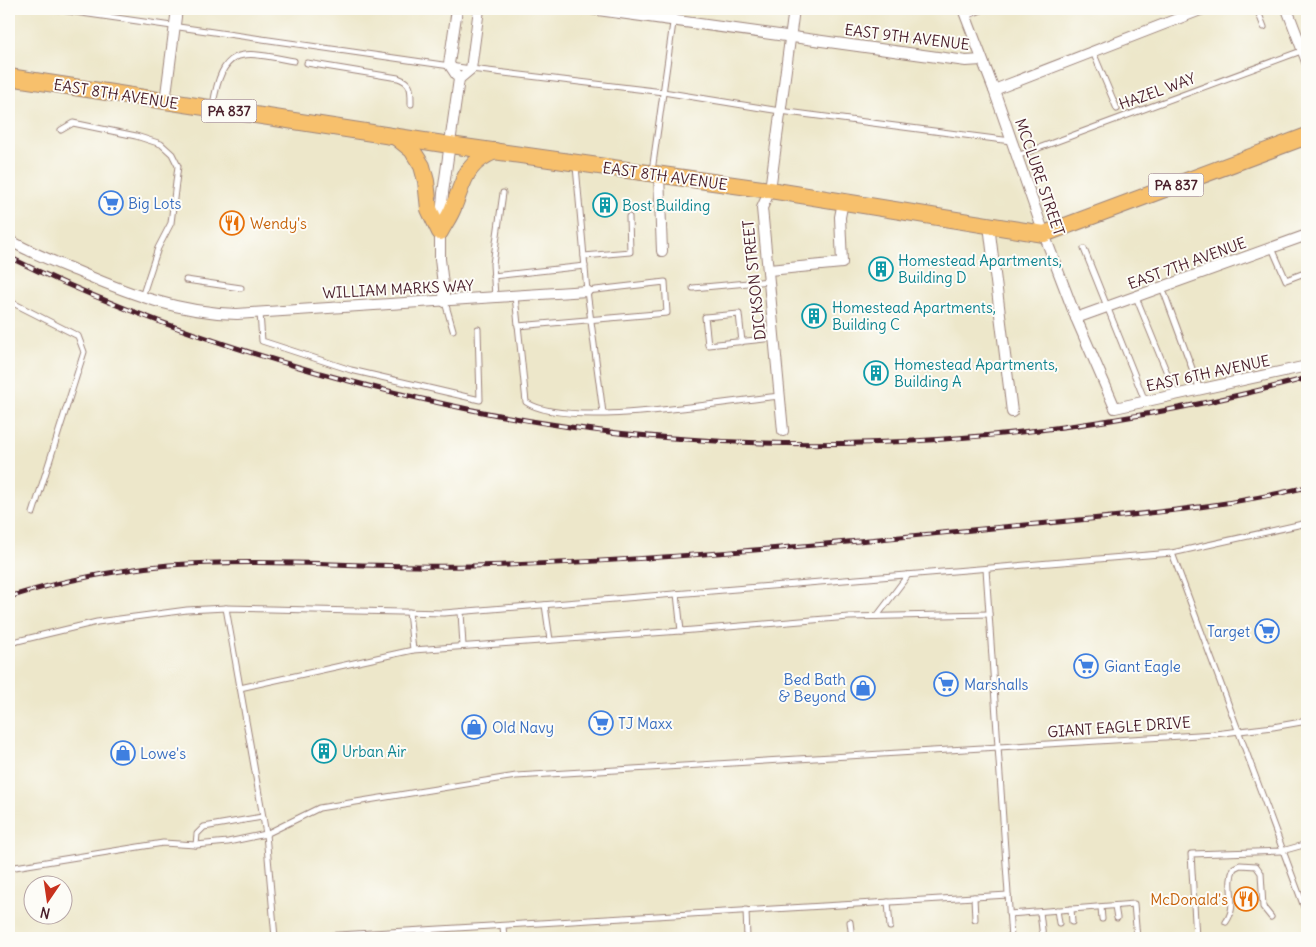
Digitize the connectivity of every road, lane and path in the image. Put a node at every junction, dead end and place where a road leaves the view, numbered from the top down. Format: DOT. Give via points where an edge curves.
graph roads {
  1 [pos="54,9"];
  2 [pos="177,9"];
  3 [pos="457,9"];
  4 [pos="479,9"];
  5 [pos="591,9"];
  6 [pos="675,9"];
  7 [pos="794,9"];
  8 [pos="984,9"];
  9 [pos="1203,9"];
  10 [pos="1257,9"];
  11 [pos="1287,9"];
  12 [pos="965,12"];
  13 [pos="673,20"];
  14 [pos="175,26"];
  15 [pos="1264,28"];
  16 [pos="791,37"];
  17 [pos="1305,50"];
  18 [pos="1093,51"];
  19 [pos="982,60"];
  20 [pos="294,61"];
  21 [pos="1307,62"];
  22 [pos="308,64"];
  23 [pos="449,64"];
  24 [pos="471,69"];
  25 [pos="9,78"];
  26 [pos="459,78"];
  27 [pos="994,90"];
  28 [pos="663,92"];
  29 [pos="165,102"];
  30 [pos="411,104"];
  31 [pos="213,109"];
  32 [pos="1117,109"];
  33 [pos="780,111"];
  34 [pos="62,130"];
  35 [pos="1307,136"];
  36 [pos="396,137"];
  37 [pos="1011,141"];
  38 [pos="450,145"];
  39 [pos="495,152"];
  40 [pos="1016,156"];
  41 [pos="576,163"];
  42 [pos="655,174"];
  43 [pos="770,190"];
  44 [pos="503,193"];
  45 [pos="843,202"];
  46 [pos="628,217"];
  47 [pos="988,225"];
  48 [pos="440,232"];
  49 [pos="1044,234"];
  50 [pos="1307,235"];
  51 [pos="9,240"];
  52 [pos="1272,248"];
  53 [pos="1084,249"];
  54 [pos="662,250"];
  55 [pos="584,256"];
  56 [pos="585,266"];
  57 [pos="769,270"];
  58 [pos="1307,272"];
  59 [pos="493,276"];
  60 [pos="186,280"];
  61 [pos="770,281"];
  62 [pos="241,288"];
  63 [pos="693,288"];
  64 [pos="1162,288"];
  65 [pos="587,291"];
  66 [pos="515,296"];
  67 [pos="142,297"];
  68 [pos="1136,297"];
  69 [pos="495,298"];
  70 [pos="9,301"];
  71 [pos="445,302"];
  72 [pos="1108,307"];
  73 [pos="260,313"];
  74 [pos="1076,318"];
  75 [pos="591,321"];
  76 [pos="518,326"];
  77 [pos="478,329"];
  78 [pos="453,330"];
  79 [pos="775,338"];
  80 [pos="742,342"];
  81 [pos="1307,366"];
  82 [pos="1200,390"];
  83 [pos="1176,395"];
  84 [pos="780,396"];
  85 [pos="1145,402"];
  86 [pos="1115,408"];
  87 [pos="1012,412"];
  88 [pos="603,413"];
  89 [pos="783,431"];
  90 [pos="33,513"];
  91 [pos="1307,523"];
  92 [pos="1172,554"];
  93 [pos="986,569"];
  94 [pos="908,575"];
  95 [pos="677,594"];
  96 [pos="545,605"];
  97 [pos="226,608"];
  98 [pos="409,612"];
  99 [pos="461,612"];
  100 [pos="990,614"];
  101 [pos="877,616"];
  102 [pos="681,631"];
  103 [pos="550,640"];
  104 [pos="9,643"];
  105 [pos="463,646"];
  106 [pos="413,650"];
  107 [pos="240,688"];
  108 [pos="1307,721"];
  109 [pos="1239,732"];
  110 [pos="999,748"];
  111 [pos="262,817"];
  112 [pos="266,834"];
  113 [pos="1307,844"];
  114 [pos="196,845"];
  115 [pos="1282,851"];
  116 [pos="9,868"];
  117 [pos="1008,895"];
  118 [pos="974,897"];
  119 [pos="888,902"];
  120 [pos="1116,906"];
  121 [pos="1102,907"];
  122 [pos="1071,909"];
  123 [pos="746,910"];
  124 [pos="1057,910"];
  125 [pos="1040,912"];
  126 [pos="1009,914"];
  127 [pos="1307,915"];
  128 [pos="1271,917"];
  129 [pos="1117,918"];
  130 [pos="975,919"];
  131 [pos="1102,919"];
  132 [pos="850,922"];
  133 [pos="1072,922"];
  134 [pos="1226,922"];
  135 [pos="1059,923"];
  136 [pos="503,926"];
  137 [pos="890,927"];
  138 [pos="275,938"];
  139 [pos="288,938"];
  140 [pos="504,938"];
  141 [pos="747,938"];
  142 [pos="852,938"];
  143 [pos="1011,938"];
  144 [pos="1042,938"];
  145 [pos="1137,938"];
  146 [pos="1196,938"];
  1 -- 14 [label="lane"];
  2 -- 14 [label="street"];
  3 -- 23 [label="street"];
  4 -- 24 [label="street"];
  5 -- 13 [label="street, EAST 9TH AVENUE"];
  6 -- 13 [label="lane"];
  7 -- 16 [label="street, DICKSON STREET"];
  8 -- 12 [label="lane"];
  9 -- 18 [label="street"];
  10 -- 15 [label="lane"];
  11 -- 17 [label="street"];
  12 -- 19 [label="street, MCCLURE STREET"];
  13 -- 16 [label="street, EAST 9TH AVENUE"];
  13 -- 28 [label="lane"];
  14 -- 23 [label="lane"];
  14 -- 29 [label="street"];
  16 -- 19 [label="street, EAST 9TH AVENUE" via="966,61"];
  16 -- 33 [label="street, DICKSON STREET"];
  17 -- 21 [label="street"];
  17 -- 40 [label="lane, HAZEL WAY"];
  18 -- 27 [label="street"];
  18 -- 32 [label="lane"];
  19 -- 27 [label="street, MCCLURE STREET"];
  20 -- 31 [label="lane" via="243,54 233,57 221,74"];
  22 -- 30 [label="lane" via="407,81 411,87"];
  23 -- 24 [label="lane"];
  23 -- 26 [label="street"];
  24 -- 26 [label="street"];
  24 -- 28 [label="lane"];
  25 -- 29 [label="main road, EAST 8TH AVENUE / PA 837"];
  26 -- 38 [label="street"];
  27 -- 37 [label="street, MCCLURE STREET"];
  28 -- 33 [label="lane"];
  28 -- 42 [label="lane"];
  29 -- 31 [label="main road, EAST 8TH AVENUE / PA 837"];
  31 -- 36 [label="main road, EAST 8TH AVENUE / PA 837"];
  33 -- 37 [label="lane"];
  33 -- 43 [label="street, DICKSON STREET"];
  34 -- 67 [label="lane" via="73,124 136,136 160,144 172,154 178,166 171,223 158,248"];
  35 -- 49 [label="main road, EAST 8TH AVENUE / PA 837"];
  36 -- 38 [label="main road, EAST 8TH AVENUE / PA 837"];
  36 -- 48 [label="main road" via="412,150 422,166 431,218"];
  37 -- 40 [label="street, MCCLURE STREET"];
  38 -- 39 [label="main road, EAST 8TH AVENUE / PA 837"];
  38 -- 48 [label="street"];
  39 -- 41 [label="main road, EAST 8TH AVENUE / PA 837"];
  39 -- 48 [label="main road" via="479,158 469,169"];
  40 -- 49 [label="street, MCCLURE STREET"];
  41 -- 42 [label="main road, EAST 8TH AVENUE / PA 837"];
  41 -- 55 [label="lane"];
  42 -- 43 [label="main road, EAST 8TH AVENUE / PA 837"];
  42 -- 54 [label="street"];
  43 -- 45 [label="main road, EAST 8TH AVENUE / PA 837"];
  43 -- 57 [label="street, DICKSON STREET" via="762,208"];
  44 -- 59 [label="lane"];
  45 -- 47 [label="main road, EAST 8TH AVENUE / PA 837"];
  45 -- 57 [label="street" via="840,216 842,262"];
  46 -- 55 [label="lane" via="630,252"];
  47 -- 49 [label="main road, EAST 8TH AVENUE / PA 837"];
  47 -- 87 [label="street"];
  48 -- 71 [label="street"];
  49 -- 74 [label="street, MCCLURE STREET"];
  50 -- 52 [label="street, EAST 7TH AVENUE"];
  51 -- 67 [label="street, WILLIAM MARKS WAY"];
  52 -- 58 [label="lane" via="1286,280"];
  52 -- 64 [label="street, EAST 7TH AVENUE"];
  53 -- 72 [label="lane"];
  55 -- 56 [label="lane"];
  56 -- 59 [label="lane"];
  56 -- 65 [label="lane"];
  57 -- 61 [label="street, DICKSON STREET"];
  59 -- 69 [label="lane"];
  60 -- 62 [label="lane"];
  61 -- 63 [label="lane"];
  61 -- 79 [label="street, DICKSON STREET"];
  64 -- 68 [label="street, EAST 7TH AVENUE"];
  64 -- 82 [label="lane"];
  65 -- 66 [label="street, WILLIAM MARKS WAY"];
  65 -- 75 [label="lane"];
  65 -- 75 [label="lane" via="665,282 668,313"];
  66 -- 69 [label="street, WILLIAM MARKS WAY"];
  66 -- 76 [label="lane"];
  67 -- 73 [label="street, WILLIAM MARKS WAY" via="211,314"];
  68 -- 72 [label="street, EAST 7TH AVENUE"];
  68 -- 83 [label="lane"];
  69 -- 71 [label="street, WILLIAM MARKS WAY"];
  70 -- 90 [label="lane" via="78,336 84,352"];
  71 -- 73 [label="street, WILLIAM MARKS WAY"];
  71 -- 78 [label="lane"];
  72 -- 74 [label="street, EAST 7TH AVENUE"];
  72 -- 85 [label="lane"];
  73 -- 77 [label="lane" via="262,341 351,370 480,400"];
  74 -- 86 [label="street, MCCLURE STREET"];
  75 -- 76 [label="lane"];
  75 -- 88 [label="lane"];
  76 -- 88 [label="lane" via="526,402 533,407 566,412"];
  79 -- 80 [label="lane"];
  79 -- 84 [label="street, DICKSON STREET"];
  80 -- 80 [label="lane" via="708,345 705,317 739,314"];
  81 -- 82 [label="street, EAST 6TH AVENUE"];
  82 -- 83 [label="street, EAST 6TH AVENUE"];
  83 -- 85 [label="street, EAST 6TH AVENUE"];
  84 -- 88 [label="lane" via="631,414"];
  84 -- 89 [label="street, DICKSON STREET"];
  85 -- 86 [label="street, EAST 6TH AVENUE"];
  91 -- 92 [label="lane"];
  92 -- 93 [label="lane"];
  92 -- 109 [label="lane"];
  93 -- 94 [label="lane"];
  93 -- 100 [label="lane"];
  94 -- 95 [label="lane"];
  94 -- 101 [label="lane"];
  95 -- 96 [label="lane"];
  95 -- 102 [label="lane"];
  96 -- 99 [label="lane"];
  96 -- 103 [label="lane"];
  97 -- 98 [label="lane"];
  97 -- 104 [label="lane" via="96,622"];
  97 -- 107 [label="lane"];
  98 -- 99 [label="lane"];
  98 -- 106 [label="lane"];
  99 -- 105 [label="lane"];
  100 -- 101 [label="lane"];
  100 -- 110 [label="lane"];
  101 -- 102 [label="lane"];
  102 -- 103 [label="lane"];
  103 -- 105 [label="lane"];
  105 -- 106 [label="lane"];
  106 -- 107 [label="lane"];
  107 -- 111 [label="lane"];
  108 -- 109 [label="lane, GIANT EAGLE DRIVE"];
  109 -- 110 [label="lane, GIANT EAGLE DRIVE"];
  109 -- 115 [label="lane"];
  110 -- 112 [label="lane, GIANT EAGLE DRIVE" via="516,776 319,808"];
  110 -- 117 [label="lane"];
  111 -- 112 [label="lane"];
  111 -- 114 [label="lane" via="204,827 197,834"];
  112 -- 114 [label="lane, GIANT EAGLE DRIVE"];
  112 -- 138 [label="lane"];
  113 -- 115 [label="lane"];
  114 -- 116 [label="lane, GIANT EAGLE DRIVE" via="163,844"];
  115 -- 127 [label="lane"];
  115 -- 146 [label="lane" via="1191,854"];
  117 -- 118 [label="lane"];
  117 -- 126 [label="lane"];
  118 -- 119 [label="lane"];
  118 -- 130 [label="lane"];
  119 -- 123 [label="lane"];
  119 -- 137 [label="lane"];
  120 -- 121 [label="lane"];
  120 -- 129 [label="lane"];
  120 -- 145 [label="lane" via="1134,904"];
  121 -- 122 [label="lane"];
  121 -- 131 [label="lane"];
  122 -- 124 [label="lane"];
  122 -- 133 [label="lane"];
  123 -- 136 [label="lane"];
  123 -- 141 [label="lane"];
  124 -- 125 [label="lane"];
  124 -- 135 [label="lane"];
  125 -- 126 [label="lane"];
  125 -- 144 [label="lane"];
  126 -- 143 [label="lane"];
  128 -- 134 [label="lane" via="1263,907 1261,873 1256,866 1240,865 1230,876 1233,913"];
  132 -- 142 [label="lane"];
  136 -- 139 [label="lane"];
  136 -- 140 [label="lane"];
}
